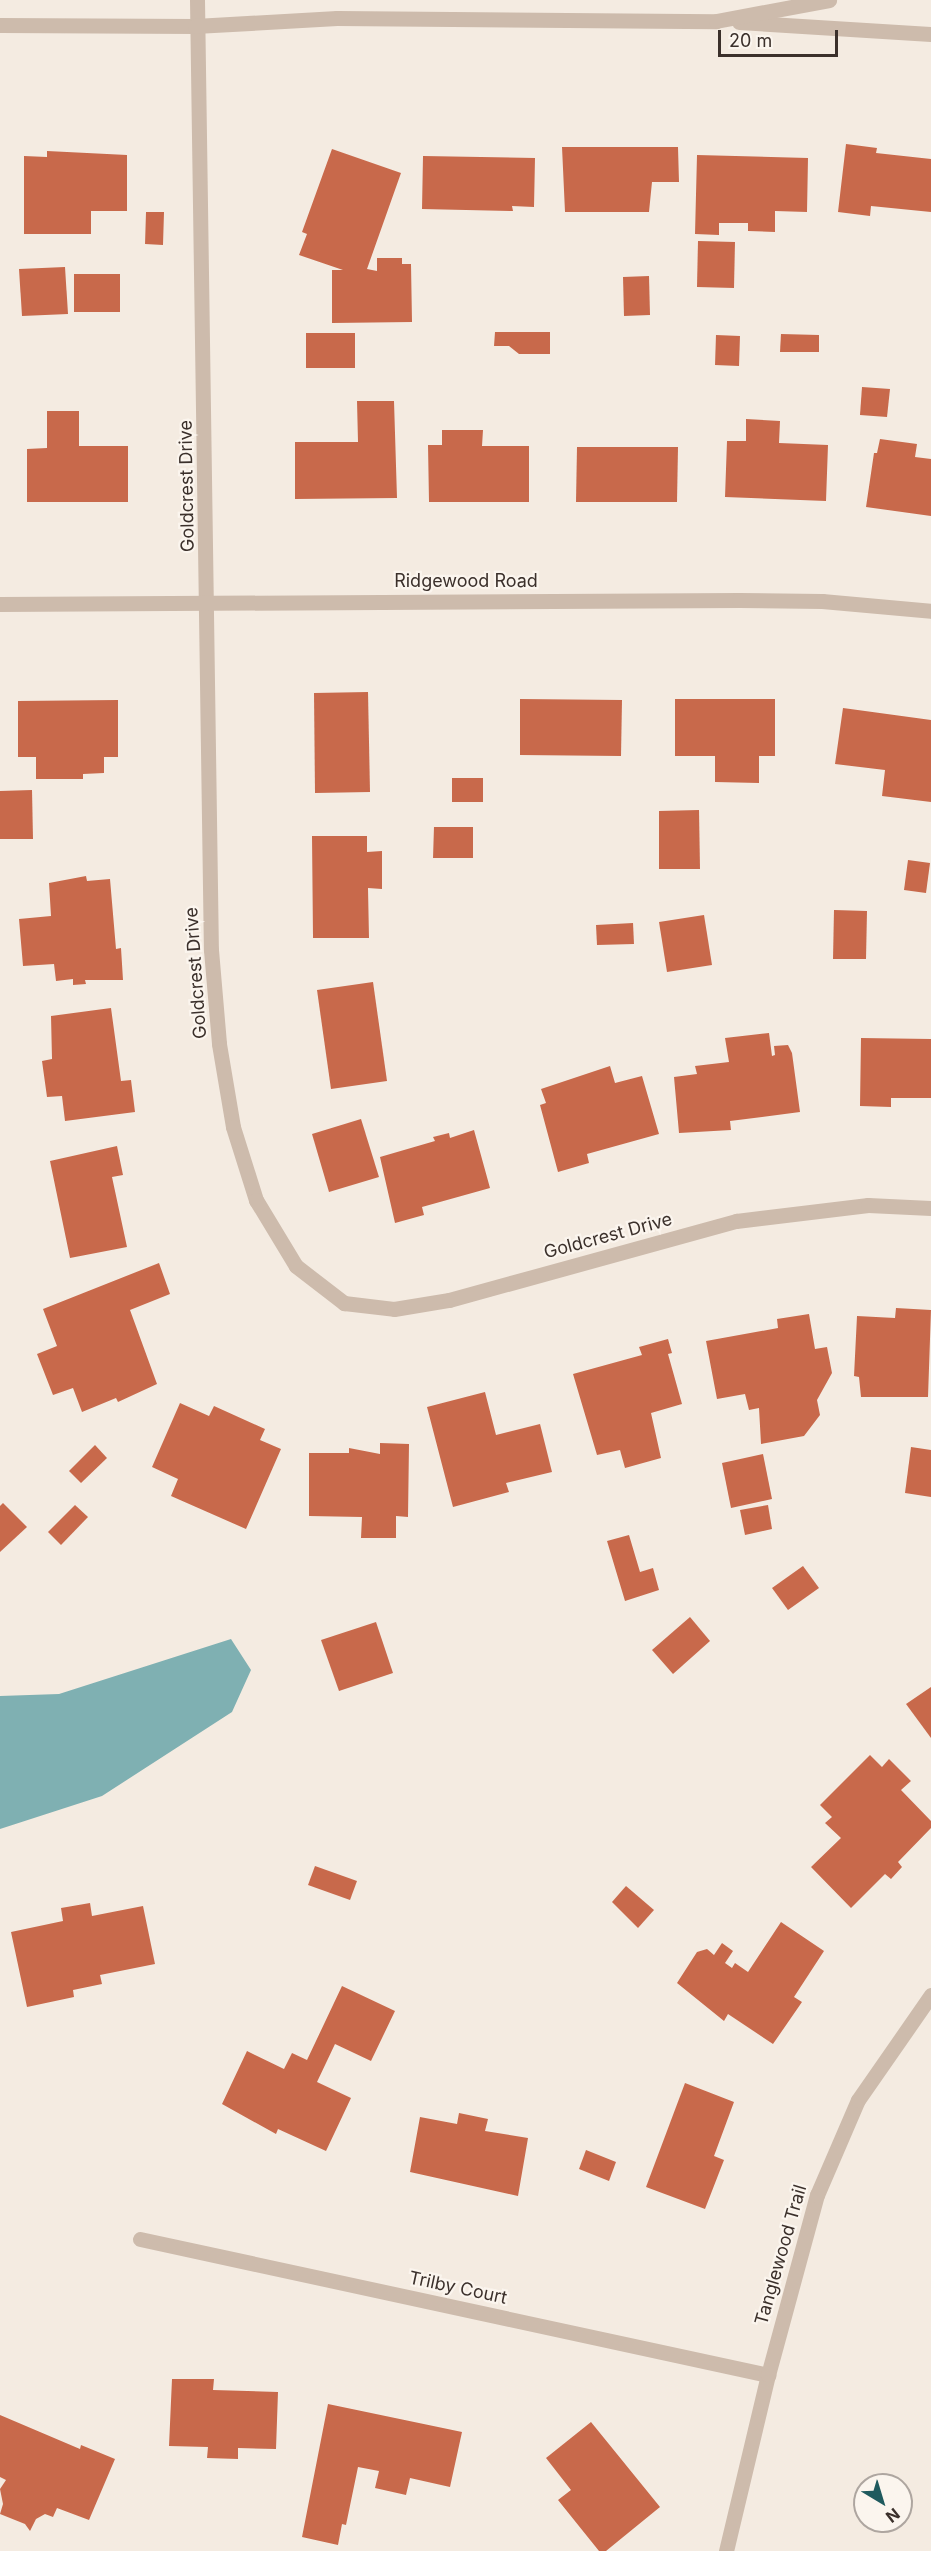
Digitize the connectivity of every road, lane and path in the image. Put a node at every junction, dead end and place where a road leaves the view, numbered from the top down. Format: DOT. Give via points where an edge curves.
graph roads {
  1 [pos="197,0"];
  2 [pos="829,0"];
  3 [pos="716,21"];
  4 [pos="0,25"];
  5 [pos="195,26"];
  6 [pos="931,34"];
  7 [pos="209,602"];
  8 [pos="0,604"];
  9 [pos="931,611"];
  10 [pos="931,1208"];
  11 [pos="931,1995"];
  12 [pos="140,2239"];
  13 [pos="768,2375"];
  14 [pos="726,2551"];
  1 -- 5 [label="street, Goldcrest Drive"];
  2 -- 3 [label="street"];
  3 -- 5 [label="street" via="337,18"];
  3 -- 6 [label="street"];
  4 -- 5 [label="street"];
  5 -- 7 [label="street, Goldcrest Drive"];
  7 -- 8 [label="street, Ridgewood Road"];
  7 -- 9 [label="street, Ridgewood Road" via="751,600 822,601"];
  7 -- 10 [label="street, Goldcrest Drive" via="212,950 221,1054 233,1127 256,1200 296,1266 317,1286 344,1303 394,1309 449,1300 736,1221 868,1205"];
  11 -- 13 [label="street, Tanglewood Trail" via="858,2100 817,2195"];
  12 -- 13 [label="street, Trilby Court"];
  13 -- 14 [label="street, Tanglewood Trail"];
}
